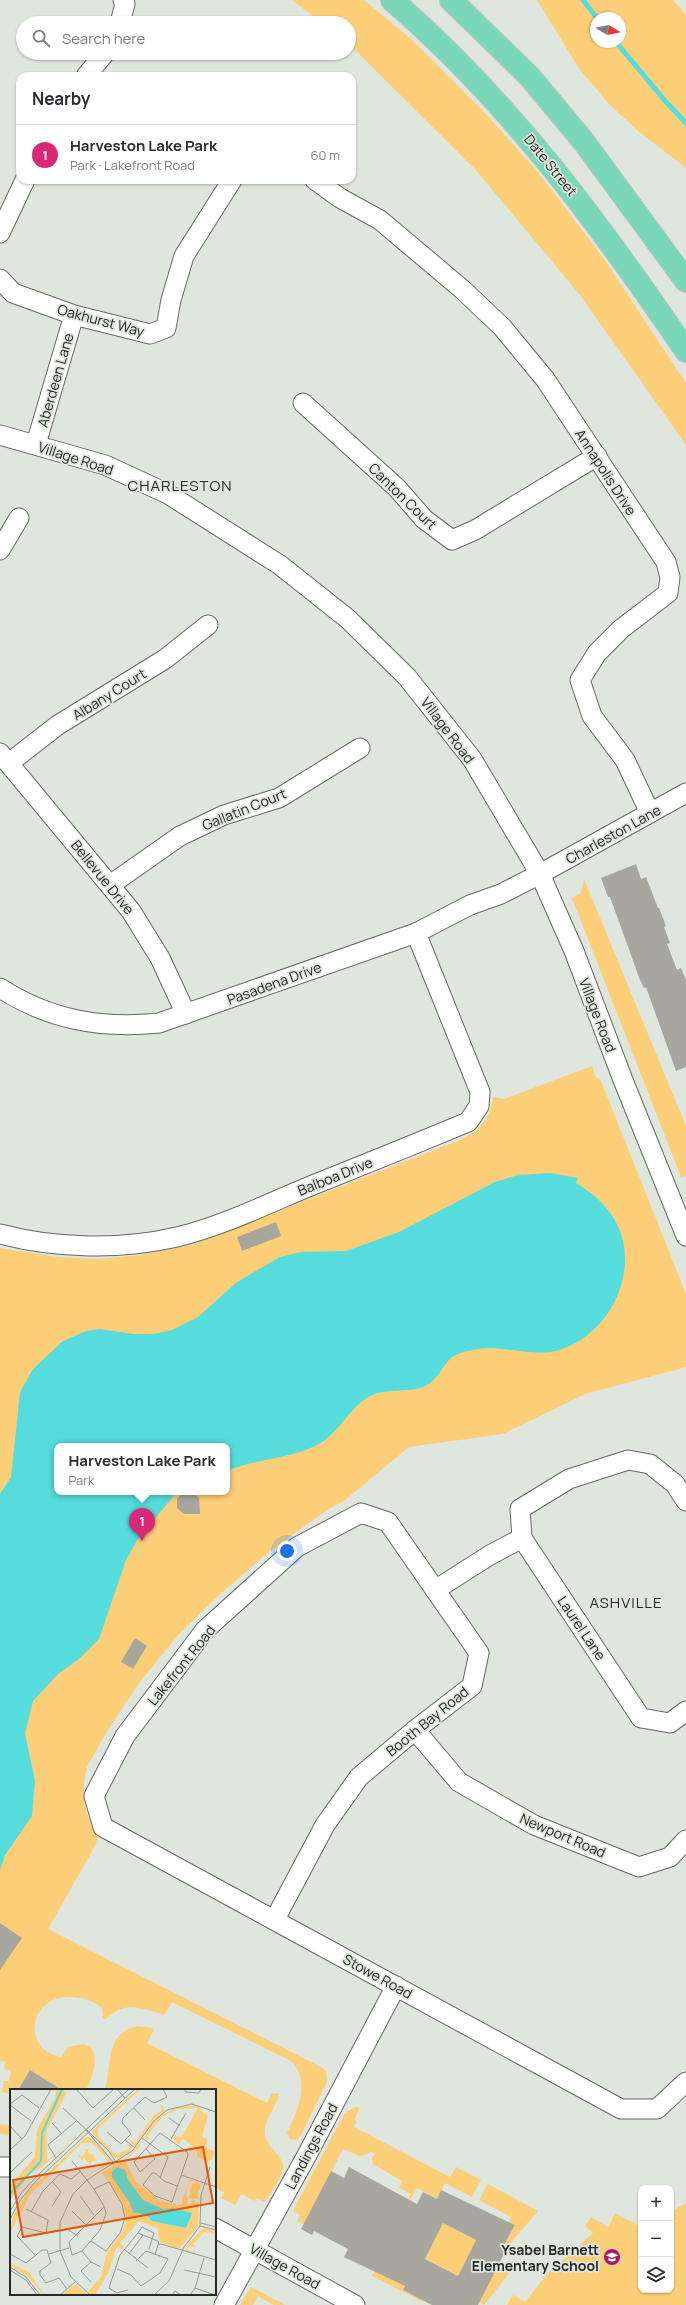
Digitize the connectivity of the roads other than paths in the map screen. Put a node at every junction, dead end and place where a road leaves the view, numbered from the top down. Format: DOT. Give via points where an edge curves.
graph roads {
  1 [pos="123,0"];
  2 [pos="392,0"];
  3 [pos="451,0"];
  4 [pos="122,16"];
  5 [pos="99,60"];
  6 [pos="89,72"];
  7 [pos="22,184"];
  8 [pos="229,184"];
  9 [pos="321,184"];
  10 [pos="0,233"];
  11 [pos="0,279"];
  12 [pos="686,281"];
  13 [pos="74,315"];
  14 [pos="686,351"];
  15 [pos="303,403"];
  16 [pos="0,435"];
  17 [pos="36,444"];
  18 [pos="597,456"];
  19 [pos="19,518"];
  20 [pos="0,550"];
  21 [pos="208,625"];
  22 [pos="360,748"];
  23 [pos="4,758"];
  24 [pos="686,793"];
  25 [pos="650,812"];
  26 [pos="540,874"];
  27 [pos="110,885"];
  28 [pos="416,933"];
  29 [pos="0,988"];
  30 [pos="186,1014"];
  31 [pos="684,1227"];
  32 [pos="0,1234"];
  33 [pos="686,1501"];
  34 [pos="361,1513"];
  35 [pos="522,1538"];
  36 [pos="435,1590"];
  37 [pos="686,1711"];
  38 [pos="415,1730"];
  39 [pos="103,1827"];
  40 [pos="686,1840"];
  41 [pos="275,1919"];
  42 [pos="396,1986"];
  43 [pos="686,2082"];
  44 [pos="216,2229"];
  45 [pos="254,2250"];
  46 [pos="224,2305"];
  47 [pos="355,2305"];
  1 -- 4 [label="street" via="126,4"];
  2 -- 14 [label="main road, Date Street" via="451,53 512,118 567,184"];
  3 -- 12 [label="main road" via="529,76 584,142"];
  5 -- 6 [label="street"];
  7 -- 10 [label="street"];
  8 -- 13 [label="street, Oakhurst Way" via="184,256 166,328 150,334"];
  9 -- 18 [label="street, Annapolis Drive" via="380,220 502,327 545,379"];
  11 -- 13 [label="street, Oakhurst Way" via="12,293"];
  13 -- 17 [label="street, Aberdeen Lane"];
  15 -- 18 [label="street, Canton Court" via="397,488 424,519 452,540 475,530"];
  16 -- 17 [label="street, Village Road"];
  17 -- 26 [label="street, Village Road" via="104,465 168,494 280,565 348,619 407,677 472,759"];
  18 -- 25 [label="street, Annapolis Drive" via="666,562 670,577 668,593 621,629 596,653 580,680 592,716 625,760"];
  19 -- 20 [label="street"];
  21 -- 23 [label="street, Albany Court" via="164,659"];
  22 -- 27 [label="street, Gallatin Court" via="279,798 224,815 180,836"];
  23 -- 27 [label="street, Bellevue Drive"];
  24 -- 25 [label="street, Charleston Lane"];
  25 -- 26 [label="street, Charleston Lane"];
  26 -- 28 [label="street, Pasadena Drive" via="501,894 470,905"];
  26 -- 31 [label="street, Village Road" via="574,951 623,1080"];
  27 -- 30 [label="street, Bellevue Drive" via="132,911 160,958"];
  28 -- 30 [label="street, Pasadena Drive"];
  28 -- 32 [label="street, Balboa Drive" via="480,1092 479,1106 468,1122 236,1216 177,1237 99,1246 52,1243"];
  29 -- 30 [label="street, Pasadena Drive" via="17,999 59,1016 95,1024 159,1023"];
  33 -- 35 [label="street, Laurel Lane" via="675,1484 650,1464 628,1460 569,1479 520,1509"];
  34 -- 36 [label="street, Booth Bay Road" via="388,1522"];
  34 -- 39 [label="street, Lakefront Road" via="297,1547 206,1630 125,1736 94,1796"];
  35 -- 36 [label="street"];
  35 -- 37 [label="street, Laurel Lane" via="641,1718 670,1723"];
  36 -- 38 [label="street, Booth Bay Road" via="479,1652 472,1686"];
  38 -- 40 [label="street, Newport Road" via="459,1782 534,1825 640,1867 670,1857"];
  38 -- 41 [label="street, Booth Bay Road" via="359,1777 325,1825"];
  39 -- 41 [label="street, Stowe Road"];
  41 -- 42 [label="street, Stowe Road"];
  42 -- 43 [label="street, Stowe Road" via="622,2109 658,2109"];
  42 -- 45 [label="street, Landings Road"];
  44 -- 45 [label="street, Village Road"];
  45 -- 46 [label="street, Landings Road"];
  45 -- 47 [label="street, Village Road"];
}
